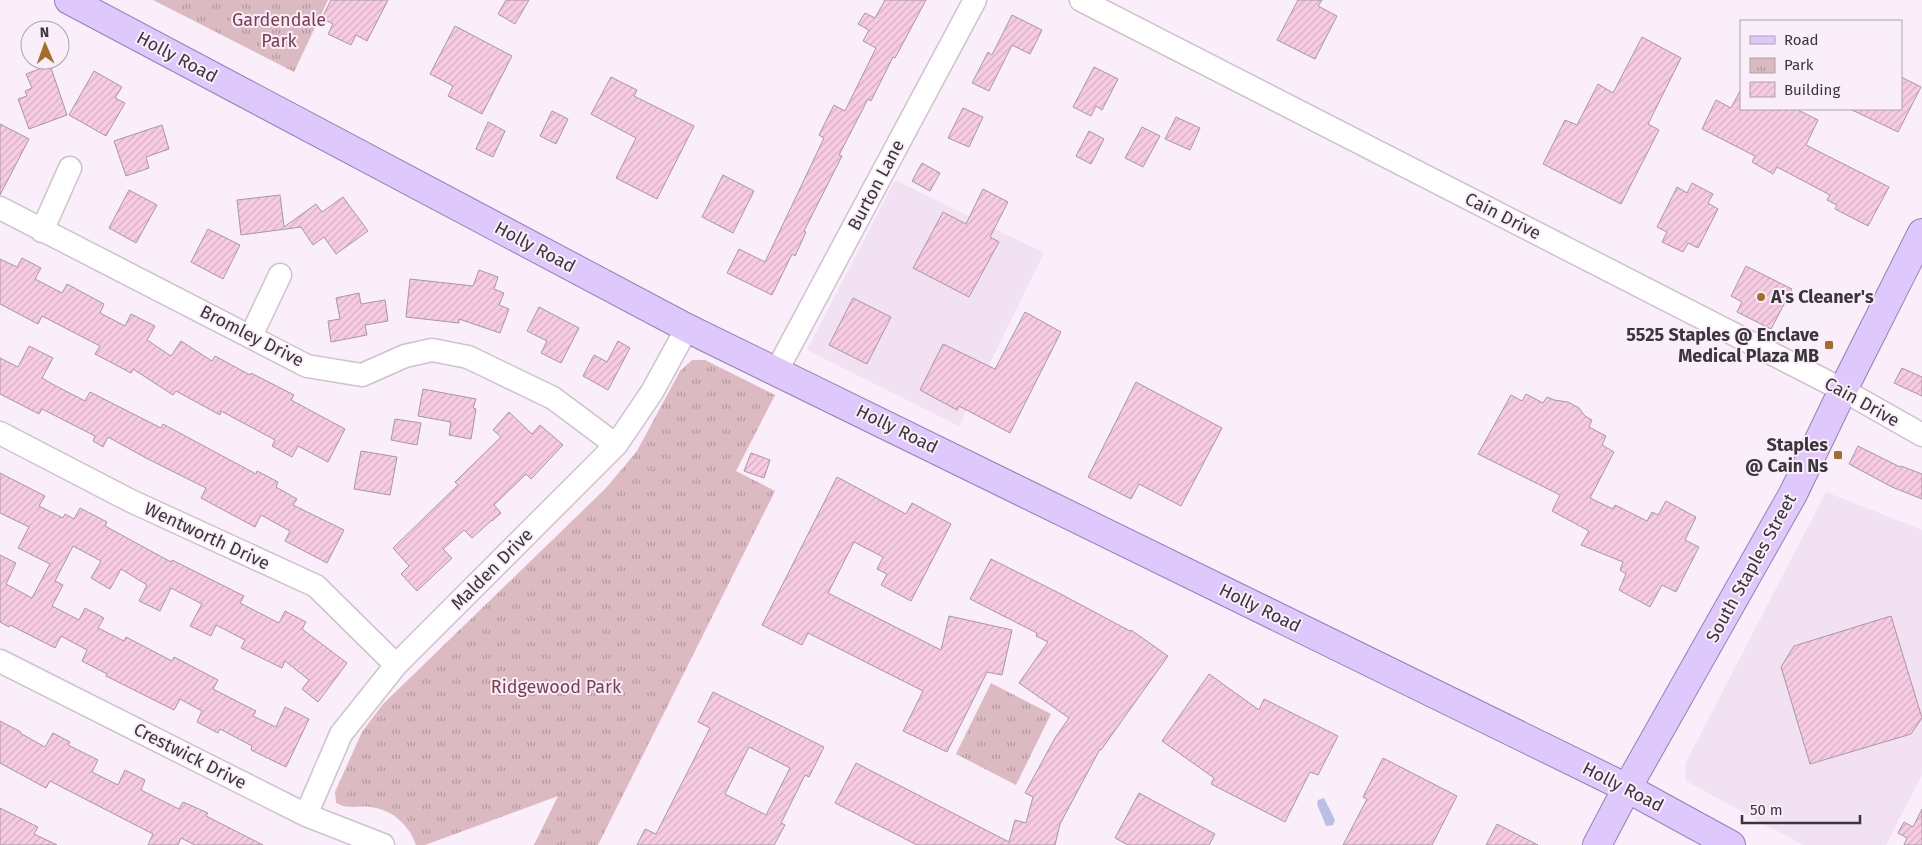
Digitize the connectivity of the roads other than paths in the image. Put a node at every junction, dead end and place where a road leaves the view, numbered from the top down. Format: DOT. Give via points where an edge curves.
graph roads {
  1 [pos="69,0"];
  2 [pos="974,0"];
  3 [pos="1081,0"];
  4 [pos="70,168"];
  5 [pos="0,208"];
  6 [pos="42,231"];
  7 [pos="1922,232"];
  8 [pos="280,275"];
  9 [pos="687,328"];
  10 [pos="251,336"];
  11 [pos="777,370"];
  12 [pos="1842,390"];
  13 [pos="0,433"];
  14 [pos="1922,436"];
  15 [pos="616,445"];
  16 [pos="0,661"];
  17 [pos="396,665"];
  18 [pos="1627,788"];
  19 [pos="306,815"];
  20 [pos="383,845"];
  21 [pos="1597,845"];
  22 [pos="1731,845"];
  1 -- 9 [label="main road, Holly Road"];
  2 -- 11 [label="street, Burton Lane"];
  3 -- 12 [label="street, Cain Drive"];
  4 -- 6 [label="street"];
  5 -- 6 [label="street, Bromley Drive"];
  6 -- 10 [label="street, Bromley Drive"];
  7 -- 12 [label="main road, South Staples Street"];
  8 -- 10 [label="street"];
  9 -- 11 [label="main road, Holly Road"];
  9 -- 15 [label="street, Malden Drive" via="652,392"];
  10 -- 15 [label="street, Bromley Drive" via="307,366 362,375 405,356 432,350 468,357 554,398"];
  11 -- 18 [label="main road, Holly Road"];
  12 -- 14 [label="street, Cain Drive"];
  12 -- 18 [label="main road, South Staples Street" via="1789,501"];
  13 -- 17 [label="street, Wentworth Drive" via="131,502 316,586"];
  15 -- 17 [label="street, Malden Drive"];
  16 -- 19 [label="street, Crestwick Drive"];
  17 -- 19 [label="street, Malden Drive" via="341,734"];
  18 -- 21 [label="main road, South Staples Street"];
  18 -- 22 [label="main road, Holly Road"];
  19 -- 20 [label="street, Crestwick Drive"];
}
